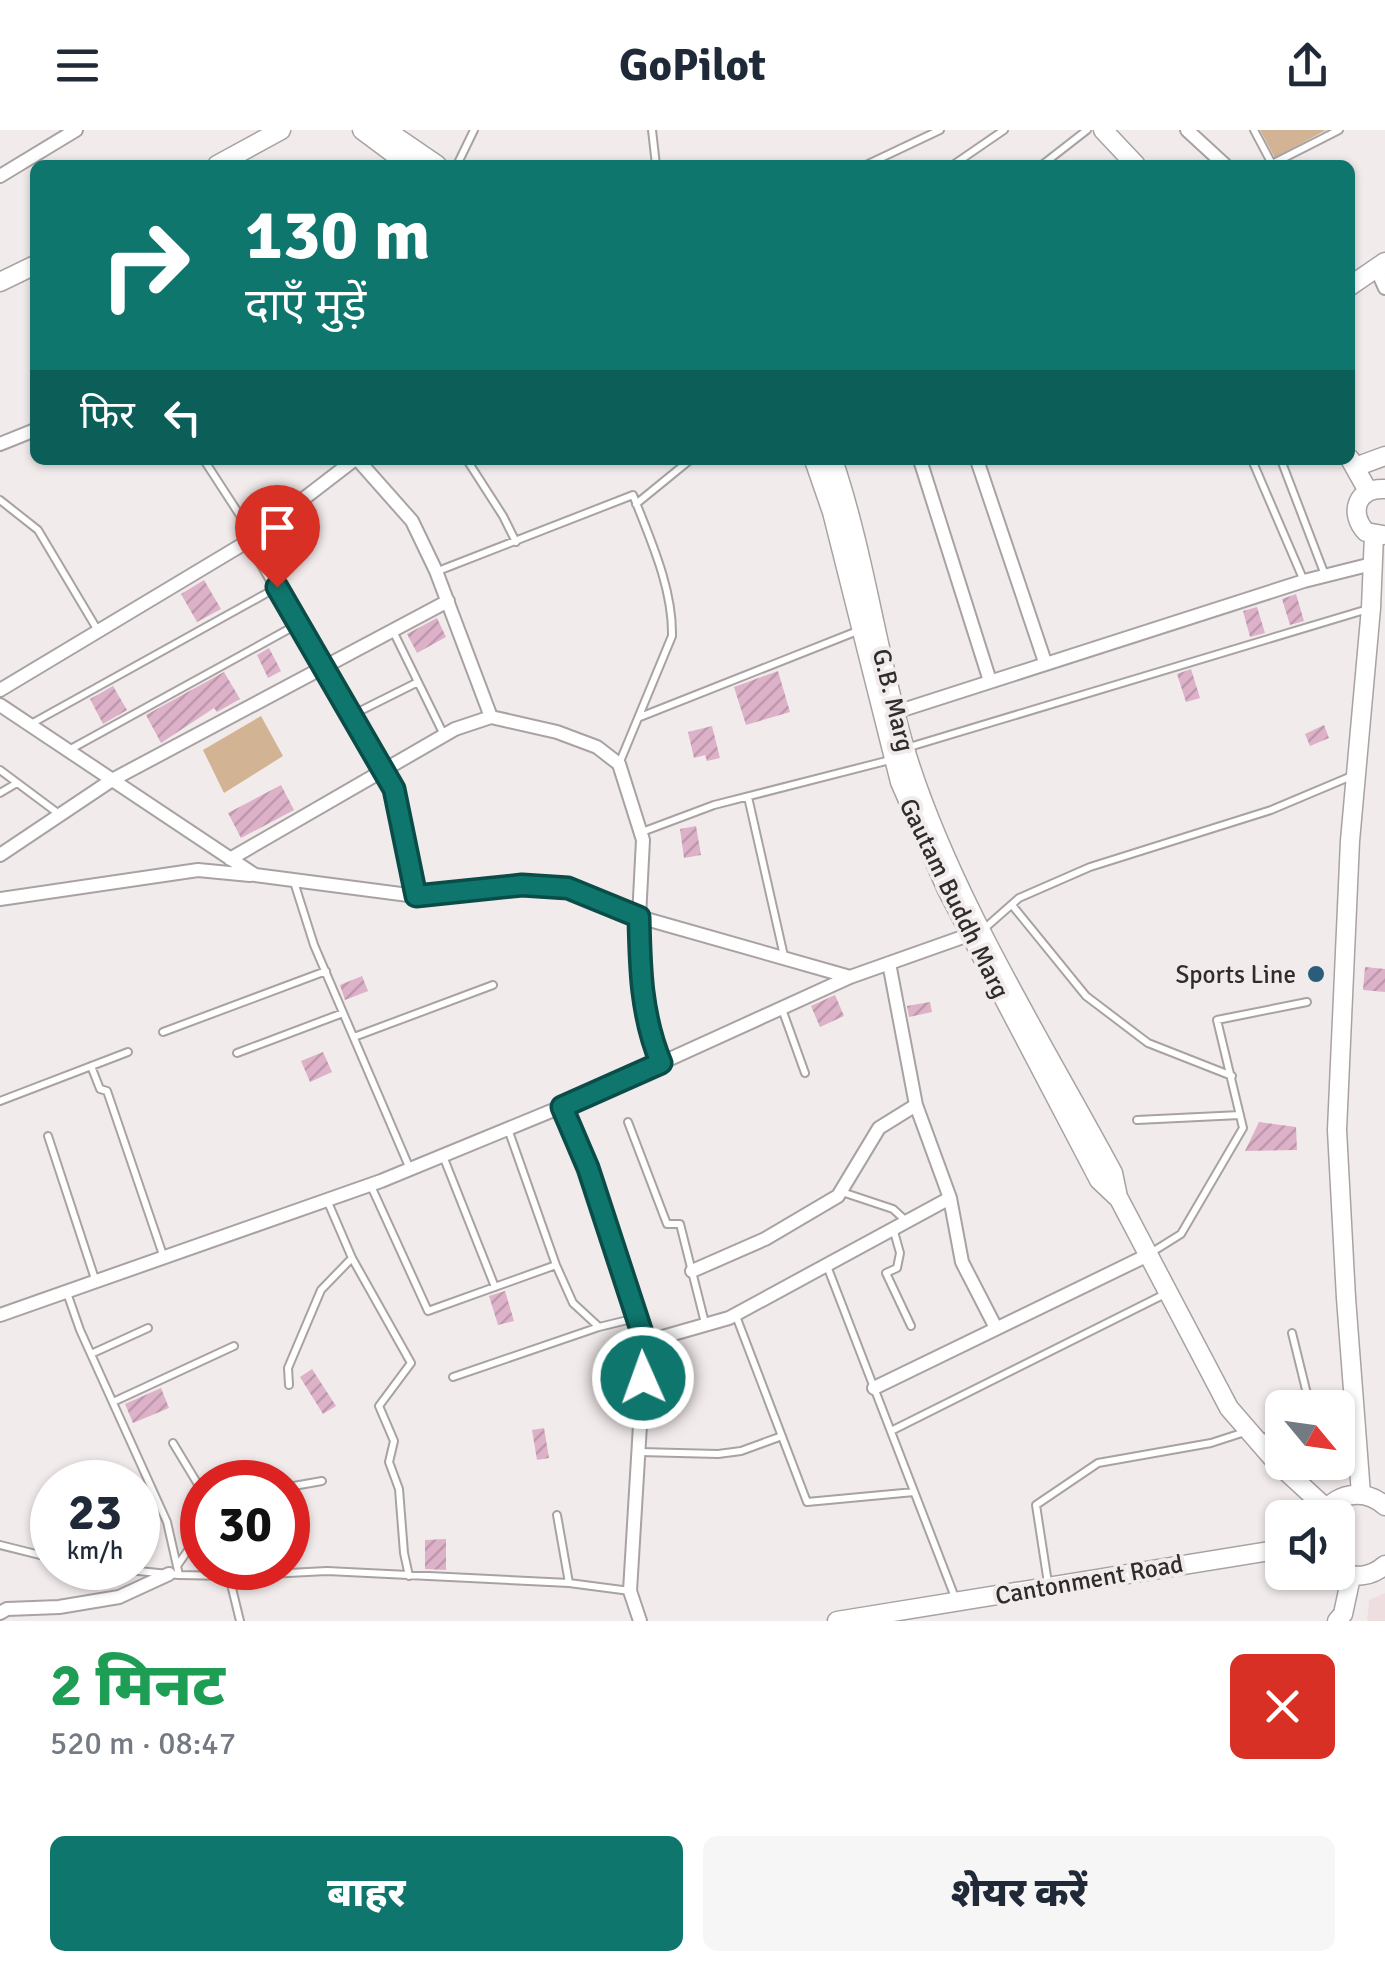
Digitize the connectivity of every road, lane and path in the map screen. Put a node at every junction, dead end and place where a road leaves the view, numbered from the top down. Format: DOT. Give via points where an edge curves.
graph roads {
  1 [pos="76,130"];
  2 [pos="281,130"];
  3 [pos="362,130"];
  4 [pos="386,130"];
  5 [pos="474,130"];
  6 [pos="652,130"];
  7 [pos="940,130"];
  8 [pos="1004,130"];
  9 [pos="1088,130"];
  10 [pos="1103,130"];
  11 [pos="1187,130"];
  12 [pos="1254,130"];
  13 [pos="1339,130"];
  14 [pos="227,160"];
  15 [pos="402,160"];
  16 [pos="431,160"];
  17 [pos="459,160"];
  18 [pos="655,160"];
  19 [pos="877,160"];
  20 [pos="960,160"];
  21 [pos="1049,160"];
  22 [pos="1131,160"];
  23 [pos="1220,160"];
  24 [pos="1269,160"];
  25 [pos="1282,160"];
  26 [pos="0,176"];
  27 [pos="1380,265"];
  28 [pos="30,267"];
  29 [pos="0,282"];
  30 [pos="1355,282"];
  31 [pos="1385,288"];
  32 [pos="30,432"];
  33 [pos="0,444"];
  34 [pos="1385,456"];
  35 [pos="1355,462"];
  36 [pos="207,465"];
  37 [pos="349,465"];
  38 [pos="361,465"];
  39 [pos="470,465"];
  40 [pos="684,465"];
  41 [pos="816,465"];
  42 [pos="834,465"];
  43 [pos="922,465"];
  44 [pos="979,465"];
  45 [pos="1254,465"];
  46 [pos="1283,465"];
  47 [pos="1354,465"];
  48 [pos="1376,490"];
  49 [pos="0,500"];
  50 [pos="636,504"];
  51 [pos="1379,535"];
  52 [pos="252,539"];
  53 [pos="516,542"];
  54 [pos="1372,564"];
  55 [pos="436,571"];
  56 [pos="1325,575"];
  57 [pos="1304,581"];
  58 [pos="277,587"];
  59 [pos="448,601"];
  60 [pos="1371,608"];
  61 [pos="298,624"];
  62 [pos="392,630"];
  63 [pos="862,630"];
  64 [pos="98,632"];
  65 [pos="1046,662"];
  66 [pos="323,667"];
  67 [pos="990,681"];
  68 [pos="418,682"];
  69 [pos="0,690"];
  70 [pos="0,706"];
  71 [pos="890,714"];
  72 [pos="351,716"];
  73 [pos="491,717"];
  74 [pos="638,718"];
  75 [pos="29,725"];
  76 [pos="444,736"];
  77 [pos="68,751"];
  78 [pos="899,753"];
  79 [pos="619,764"];
  80 [pos="0,770"];
  81 [pos="383,771"];
  82 [pos="1355,775"];
  83 [pos="112,780"];
  84 [pos="17,783"];
  85 [pos="0,793"];
  86 [pos="748,796"];
  87 [pos="60,815"];
  88 [pos="641,832"];
  89 [pos="0,856"];
  90 [pos="230,859"];
  91 [pos="254,875"];
  92 [pos="294,880"];
  93 [pos="416,896"];
  94 [pos="0,899"];
  95 [pos="1012,905"];
  96 [pos="639,917"];
  97 [pos="976,933"];
  98 [pos="785,958"];
  99 [pos="889,963"];
  100 [pos="326,971"];
  101 [pos="850,977"];
  102 [pos="494,985"];
  103 [pos="1307,1002"];
  104 [pos="781,1008"];
  105 [pos="344,1013"];
  106 [pos="163,1032"];
  107 [pos="354,1037"];
  108 [pos="128,1052"];
  109 [pos="237,1054"];
  110 [pos="661,1063"];
  111 [pos="91,1066"];
  112 [pos="805,1073"];
  113 [pos="1232,1076"];
  114 [pos="0,1101"];
  115 [pos="916,1105"];
  116 [pos="562,1107"];
  117 [pos="1240,1115"];
  118 [pos="1136,1120"];
  119 [pos="628,1122"];
  120 [pos="508,1129"];
  121 [pos="48,1136"];
  122 [pos="443,1155"];
  123 [pos="410,1168"];
  124 [pos="370,1184"];
  125 [pos="840,1191"];
  126 [pos="950,1198"];
  127 [pos="327,1199"];
  128 [pos="899,1223"];
  129 [pos="1148,1254"];
  130 [pos="163,1255"];
  131 [pos="352,1258"];
  132 [pos="556,1265"];
  133 [pos="827,1265"];
  134 [pos="692,1271"];
  135 [pos="95,1279"];
  136 [pos="494,1287"];
  137 [pos="66,1290"];
  138 [pos="1168,1293"];
  139 [pos="0,1314"];
  140 [pos="735,1315"];
  141 [pos="637,1318"];
  142 [pos="706,1324"];
  143 [pos="911,1326"];
  144 [pos="599,1327"];
  145 [pos="148,1328"];
  146 [pos="996,1328"];
  147 [pos="1292,1333"];
  148 [pos="645,1342"];
  149 [pos="234,1346"];
  150 [pos="91,1354"];
  151 [pos="453,1377"];
  152 [pos="289,1384"];
  153 [pos="874,1388"];
  154 [pos="1305,1390"];
  155 [pos="1353,1390"];
  156 [pos="112,1402"];
  157 [pos="1355,1416"];
  158 [pos="891,1432"];
  159 [pos="1265,1432"];
  160 [pos="782,1436"];
  161 [pos="1254,1437"];
  162 [pos="173,1442"];
  163 [pos="638,1452"];
  164 [pos="184,1460"];
  165 [pos="322,1481"];
  166 [pos="310,1483"];
  167 [pos="914,1492"];
  168 [pos="1362,1494"];
  169 [pos="1311,1500"];
  170 [pos="1341,1500"];
  171 [pos="1385,1506"];
  172 [pos="557,1514"];
  173 [pos="0,1545"];
  174 [pos="30,1552"];
  175 [pos="1265,1552"];
  176 [pos="180,1564"];
  177 [pos="1385,1565"];
  178 [pos="160,1571"];
  179 [pos="175,1572"];
  180 [pos="180,1572"];
  181 [pos="310,1572"];
  182 [pos="1355,1575"];
  183 [pos="409,1576"];
  184 [pos="569,1582"];
  185 [pos="1048,1586"];
  186 [pos="232,1590"];
  187 [pos="1344,1590"];
  188 [pos="630,1591"];
  189 [pos="956,1601"];
  190 [pos="0,1613"];
  191 [pos="240,1621"];
  192 [pos="640,1621"];
  193 [pos="836,1621"];
  194 [pos="1338,1621"];
  1 -- 26 [label="street"];
  2 -- 14 [label="street"];
  3 -- 15 [label="street"];
  4 -- 16 [label="street"];
  5 -- 17 [label="lane"];
  6 -- 18 [label="lane"];
  7 -- 19 [label="lane"];
  8 -- 20 [label="lane"];
  9 -- 21 [label="lane"];
  10 -- 22 [label="street"];
  11 -- 23 [label="street"];
  12 -- 24 [label="lane"];
  13 -- 25 [label="lane"];
  27 -- 30 [label="street"];
  27 -- 31 [label="street"];
  28 -- 29 [label="street"];
  32 -- 33 [label="street"];
  34 -- 35 [label="street"];
  36 -- 52 [label="lane"];
  37 -- 52 [label="street"];
  38 -- 55 [label="street" via="412,521"];
  39 -- 53 [label="lane"];
  40 -- 50 [label="lane"];
  41 -- 63 [label="street"];
  42 -- 71 [label="street, G.B. Marg"];
  43 -- 67 [label="street"];
  44 -- 65 [label="street"];
  45 -- 57 [label="lane"];
  46 -- 56 [label="lane"];
  47 -- 48 [label="street"];
  48 -- 51 [label="street" via="1357,503 1356,519"];
  49 -- 64 [label="lane" via="38,530"];
  50 -- 53 [label="lane" via="633,495"];
  50 -- 74 [label="lane" via="672,614 672,636"];
  51 -- 54 [label="street"];
  52 -- 58 [label="street"];
  52 -- 64 [label="street"];
  53 -- 55 [label="lane"];
  54 -- 56 [label="street"];
  54 -- 60 [label="street"];
  55 -- 59 [label="street"];
  56 -- 57 [label="street"];
  57 -- 65 [label="street"];
  58 -- 61 [label="street"];
  58 -- 75 [label="lane"];
  59 -- 62 [label="street"];
  59 -- 73 [label="street"];
  60 -- 78 [label="lane"];
  60 -- 82 [label="street"];
  61 -- 66 [label="street"];
  61 -- 77 [label="lane"];
  62 -- 66 [label="street"];
  62 -- 68 [label="lane"];
  63 -- 71 [label="street"];
  63 -- 74 [label="lane"];
  64 -- 69 [label="street"];
  65 -- 67 [label="street"];
  66 -- 72 [label="street"];
  66 -- 83 [label="street"];
  67 -- 71 [label="street"];
  68 -- 72 [label="lane"];
  68 -- 76 [label="lane"];
  70 -- 75 [label="street"];
  71 -- 78 [label="street, G.B. Marg"];
  72 -- 81 [label="street"];
  73 -- 76 [label="street"];
  73 -- 79 [label="street" via="557,732"];
  74 -- 79 [label="lane"];
  75 -- 77 [label="street"];
  76 -- 81 [label="street"];
  77 -- 83 [label="street"];
  78 -- 86 [label="lane"];
  78 -- 97 [label="street, G.B. Marg"];
  79 -- 88 [label="street"];
  80 -- 84 [label="lane"];
  81 -- 90 [label="street"];
  81 -- 93 [label="street" via="394,789"];
  82 -- 95 [label="lane" via="1271,810 1090,867"];
  82 -- 155 [label="street" via="1337,1130"];
  83 -- 87 [label="street"];
  83 -- 90 [label="street"];
  84 -- 85 [label="lane"];
  84 -- 87 [label="lane"];
  86 -- 88 [label="lane"];
  86 -- 98 [label="lane"];
  87 -- 89 [label="street"];
  88 -- 96 [label="street"];
  90 -- 91 [label="street"];
  91 -- 92 [label="street"];
  91 -- 94 [label="street" via="198,870"];
  92 -- 93 [label="street"];
  92 -- 100 [label="lane"];
  93 -- 96 [label="street" via="522,885 568,888"];
  95 -- 97 [label="lane"];
  95 -- 113 [label="lane" via="1086,996 1148,1043"];
  96 -- 98 [label="street"];
  96 -- 110 [label="street" via="640,988"];
  97 -- 99 [label="street"];
  97 -- 129 [label="street, G.B. Marg" via="1113,1173 1118,1198"];
  98 -- 101 [label="street"];
  99 -- 101 [label="street"];
  99 -- 115 [label="street"];
  100 -- 105 [label="lane"];
  100 -- 106 [label="lane"];
  101 -- 104 [label="street"];
  102 -- 107 [label="lane"];
  103 -- 113 [label="lane" via="1217,1020"];
  104 -- 110 [label="street"];
  104 -- 112 [label="lane"];
  105 -- 107 [label="lane"];
  105 -- 109 [label="lane"];
  107 -- 123 [label="lane"];
  108 -- 111 [label="lane"];
  110 -- 116 [label="street"];
  111 -- 114 [label="lane"];
  111 -- 130 [label="lane" via="107,1091"];
  113 -- 117 [label="lane"];
  115 -- 125 [label="street" via="880,1128"];
  115 -- 126 [label="street"];
  116 -- 120 [label="street"];
  116 -- 141 [label="street"];
  117 -- 118 [label="lane"];
  117 -- 129 [label="lane" via="1243,1128 1180,1234"];
  119 -- 134 [label="lane" via="666,1224 680,1224"];
  120 -- 122 [label="street"];
  120 -- 132 [label="lane"];
  121 -- 135 [label="lane"];
  122 -- 123 [label="street"];
  122 -- 136 [label="lane"];
  123 -- 124 [label="street"];
  124 -- 127 [label="street"];
  124 -- 136 [label="lane" via="428,1311"];
  125 -- 128 [label="lane" via="893,1209"];
  125 -- 134 [label="street" via="765,1239"];
  126 -- 128 [label="street"];
  126 -- 146 [label="street" via="962,1262"];
  127 -- 130 [label="street"];
  127 -- 131 [label="lane"];
  128 -- 133 [label="street"];
  128 -- 143 [label="lane" via="897,1268 886,1273"];
  129 -- 138 [label="street, G.B. Marg"];
  129 -- 146 [label="street"];
  130 -- 135 [label="street"];
  131 -- 152 [label="lane" via="321,1290 288,1368"];
  131 -- 183 [label="lane" via="410,1362 380,1406 394,1441 389,1462 400,1489"];
  132 -- 136 [label="lane"];
  132 -- 144 [label="lane" via="573,1303"];
  133 -- 140 [label="street"];
  133 -- 153 [label="lane"];
  134 -- 142 [label="lane"];
  135 -- 137 [label="street"];
  137 -- 139 [label="street"];
  137 -- 150 [label="lane"];
  138 -- 158 [label="lane"];
  138 -- 161 [label="street, G.B. Marg" via="1229,1408"];
  140 -- 142 [label="street"];
  140 -- 160 [label="lane"];
  141 -- 144 [label="lane"];
  141 -- 148 [label="street"];
  142 -- 148 [label="street"];
  144 -- 151 [label="lane"];
  145 -- 150 [label="lane"];
  146 -- 153 [label="street"];
  147 -- 154 [label="lane"];
  148 -- 163 [label="street"];
  149 -- 156 [label="lane"];
  150 -- 156 [label="lane"];
  153 -- 158 [label="lane"];
  156 -- 179 [label="lane" via="167,1522"];
  157 -- 168 [label="street"];
  158 -- 167 [label="lane"];
  159 -- 161 [label="lane"];
  160 -- 163 [label="lane" via="718,1454"];
  160 -- 167 [label="lane" via="806,1502"];
  161 -- 169 [label="street, G.B. Marg"];
  161 -- 185 [label="lane" via="1098,1462 1036,1505"];
  162 -- 164 [label="lane"];
  163 -- 188 [label="street"];
  165 -- 166 [label="lane"];
  167 -- 189 [label="lane"];
  168 -- 170 [label="street"];
  168 -- 171 [label="street"];
  172 -- 184 [label="lane"];
  173 -- 174 [label="lane"];
  175 -- 185 [label="street, Cantonment Road"];
  176 -- 179 [label="lane"];
  177 -- 182 [label="street"];
  178 -- 179 [label="lane"];
  179 -- 180 [label="lane"];
  179 -- 190 [label="street" via="120,1598"];
  181 -- 183 [label="lane"];
  183 -- 184 [label="lane"];
  184 -- 188 [label="lane"];
  185 -- 189 [label="street, Cantonment Road"];
  186 -- 191 [label="lane"];
  187 -- 194 [label="street"];
  188 -- 192 [label="street"];
  189 -- 193 [label="street, Cantonment Road"];
}
